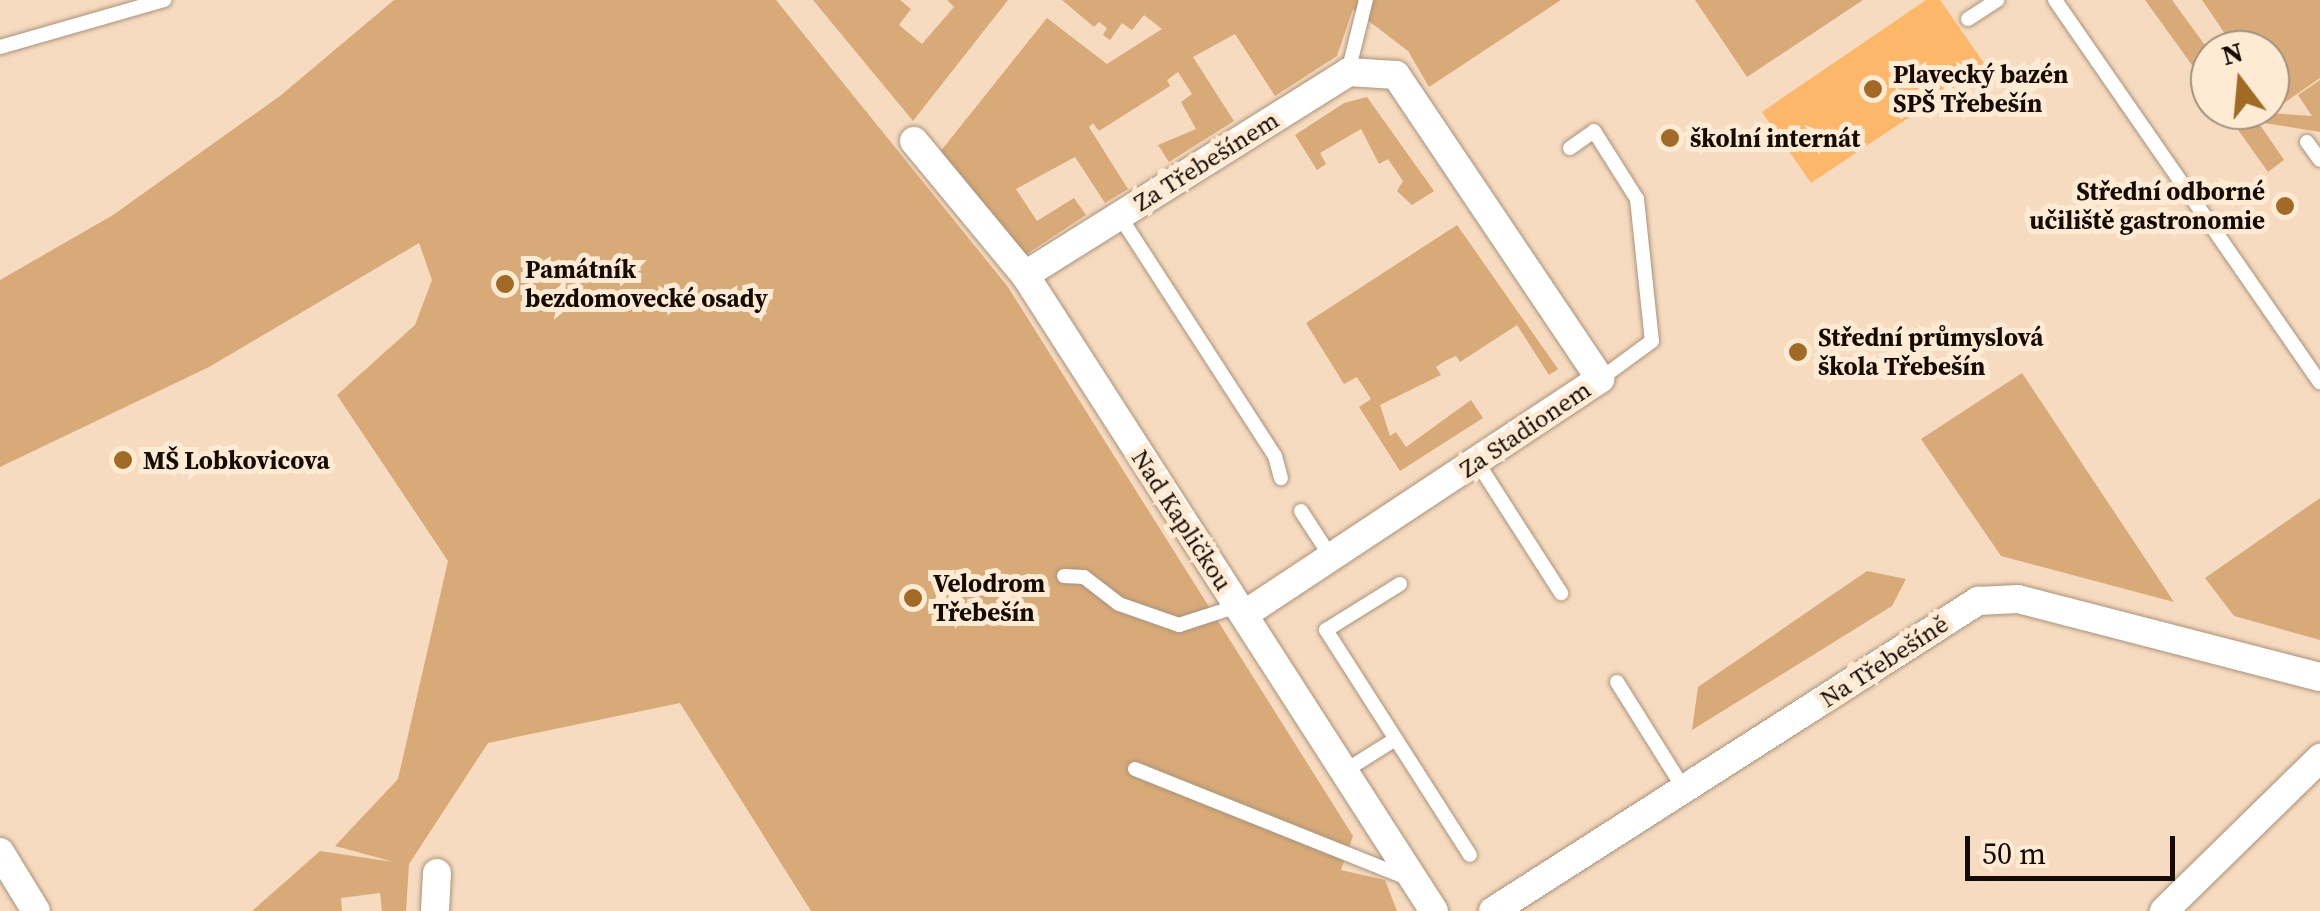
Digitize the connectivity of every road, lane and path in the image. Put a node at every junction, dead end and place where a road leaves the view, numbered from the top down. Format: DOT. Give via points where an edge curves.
graph roads {
  1 [pos="164,0"];
  2 [pos="1366,0"];
  3 [pos="1997,0"];
  4 [pos="2055,0"];
  5 [pos="1968,19"];
  6 [pos="0,47"];
  7 [pos="1348,72"];
  8 [pos="914,141"];
  9 [pos="2308,142"];
  10 [pos="1570,148"];
  11 [pos="2320,160"];
  12 [pos="1120,215"];
  13 [pos="1025,276"];
  14 [pos="1600,379"];
  15 [pos="2320,382"];
  16 [pos="1476,462"];
  17 [pos="1281,478"];
  18 [pos="1302,511"];
  19 [pos="1331,557"];
  20 [pos="1064,576"];
  21 [pos="1400,584"];
  22 [pos="1561,593"];
  23 [pos="1241,611"];
  24 [pos="2320,677"];
  25 [pos="1616,682"];
  26 [pos="1394,740"];
  27 [pos="2320,758"];
  28 [pos="1136,769"];
  29 [pos="1342,772"];
  30 [pos="1684,789"];
  31 [pos="0,852"];
  32 [pos="1470,855"];
  33 [pos="437,873"];
  34 [pos="1409,878"];
  35 [pos="36,911"];
  36 [pos="435,911"];
  37 [pos="1434,911"];
  38 [pos="1493,911"];
  39 [pos="2164,911"];
  1 -- 6 [label="lane"];
  2 -- 7 [label="lane"];
  3 -- 5 [label="lane"];
  4 -- 15 [label="lane"];
  7 -- 12 [label="street, Za Třebešínem"];
  7 -- 14 [label="street, Za Stadionem" via="1396,75"];
  8 -- 13 [label="street, Nad Kapličkou"];
  9 -- 11 [label="lane"];
  10 -- 14 [label="lane" via="1594,131 1637,199 1652,341"];
  12 -- 13 [label="street, Za Třebešínem"];
  12 -- 17 [label="lane" via="1275,456"];
  13 -- 23 [label="street, Nad Kapličkou"];
  14 -- 16 [label="street, Za Stadionem"];
  16 -- 19 [label="street, Za Stadionem"];
  16 -- 22 [label="lane"];
  18 -- 19 [label="lane"];
  19 -- 23 [label="street, Za Stadionem"];
  20 -- 23 [label="lane" via="1084,577 1119,604 1179,625"];
  21 -- 26 [label="lane" via="1326,630"];
  23 -- 29 [label="street, Nad Kapličkou"];
  24 -- 30 [label="street, Na Třebešíně" via="2018,599 1978,601"];
  25 -- 30 [label="lane"];
  26 -- 29 [label="lane"];
  26 -- 32 [label="lane"];
  27 -- 39 [label="street"];
  28 -- 34 [label="lane"];
  29 -- 34 [label="street, Nad Kapličkou"];
  30 -- 38 [label="street, Na Třebešíně"];
  31 -- 35 [label="street"];
  33 -- 36 [label="street"];
  34 -- 37 [label="street, Nad Kapličkou"];
}
